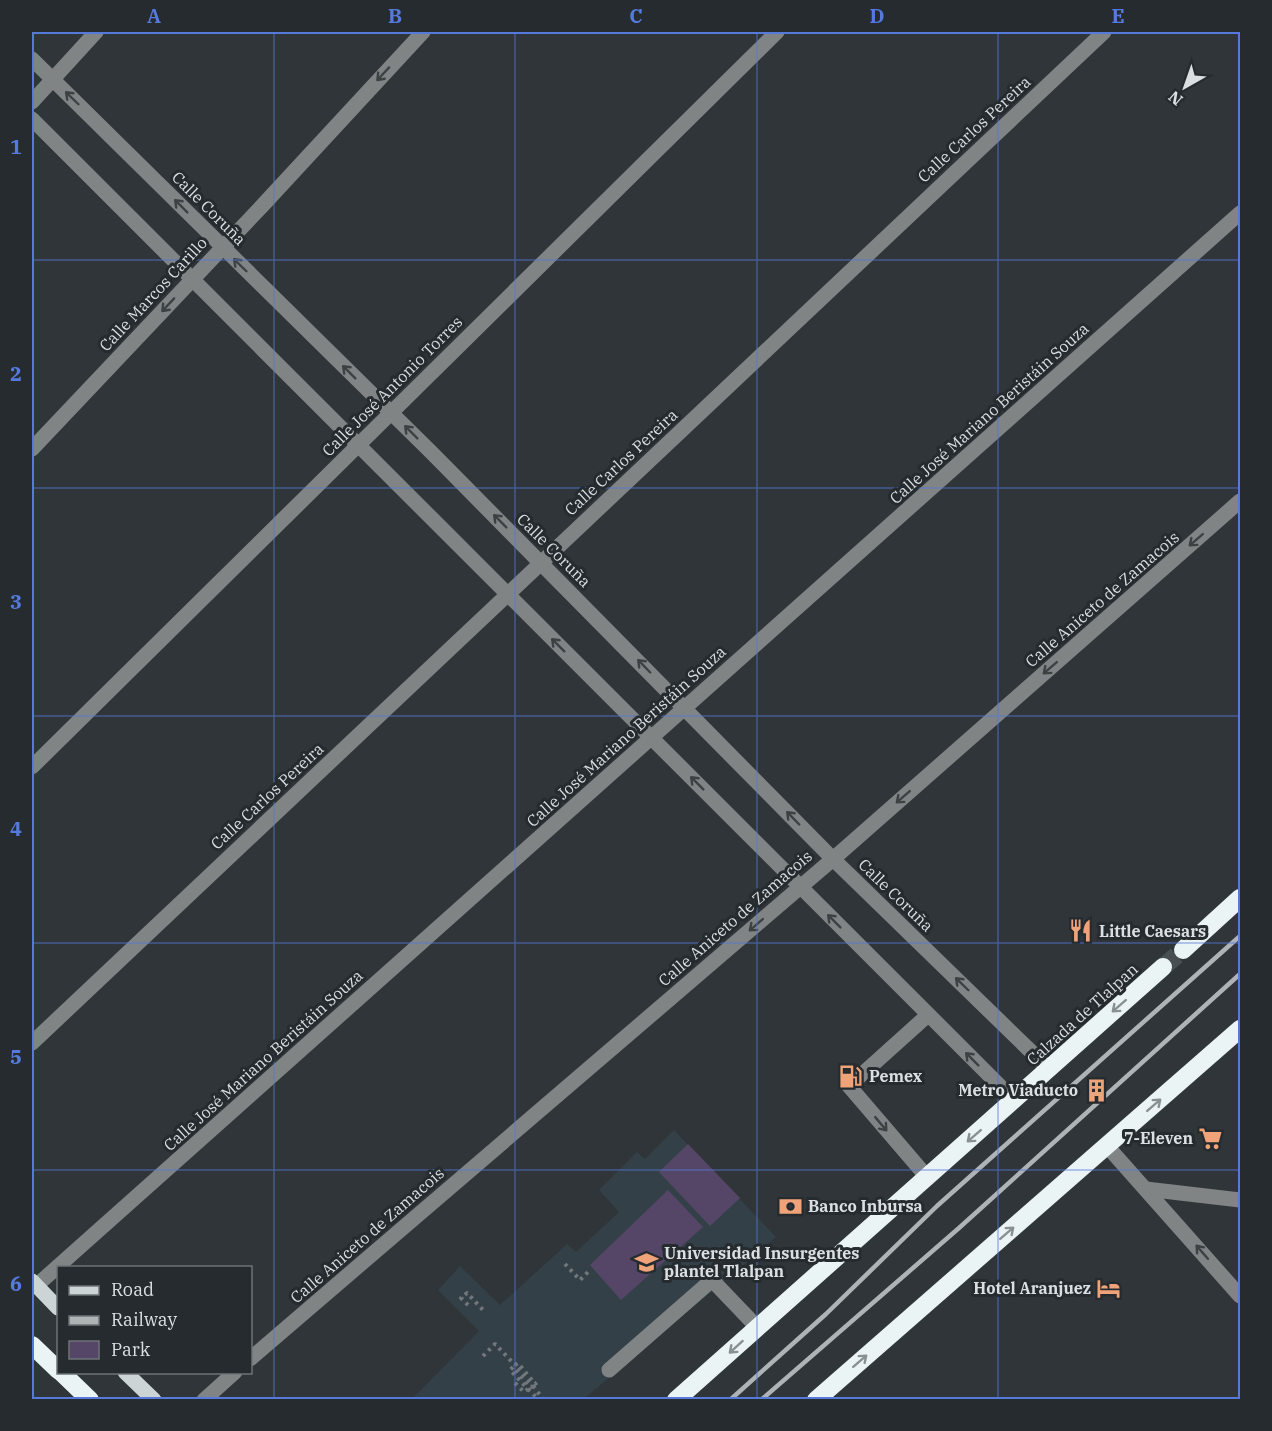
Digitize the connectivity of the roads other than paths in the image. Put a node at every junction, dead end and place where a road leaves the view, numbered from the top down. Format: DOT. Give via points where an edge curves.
graph roads {
  1 [pos="96,32"];
  2 [pos="423,32"];
  3 [pos="777,32"];
  4 [pos="1104,32"];
  5 [pos="32,59"];
  6 [pos="53,80"];
  7 [pos="32,102"];
  8 [pos="32,119"];
  9 [pos="1240,213"];
  10 [pos="222,247"];
  11 [pos="192,279"];
  12 [pos="391,413"];
  13 [pos="358,445"];
  14 [pos="32,448"];
  15 [pos="1240,501"];
  16 [pos="541,562"];
  17 [pos="507,594"];
  18 [pos="685,708"];
  19 [pos="652,738"];
  20 [pos="32,767"];
  21 [pos="833,859"];
  22 [pos="800,887"];
  23 [pos="1240,898"];
  24 [pos="1183,950"];
  25 [pos="1163,968"];
  26 [pos="928,1014"];
  27 [pos="1240,1029"];
  28 [pos="32,1043"];
  29 [pos="1049,1069"];
  30 [pos="1014,1100"];
  31 [pos="1107,1146"];
  32 [pos="927,1177"];
  33 [pos="1146,1189"];
  34 [pos="1240,1200"];
  35 [pos="34,1284"];
  36 [pos="1240,1296"];
  37 [pos="57,1307"];
  38 [pos="757,1327"];
  39 [pos="32,1345"];
  40 [pos="252,1357"];
  41 [pos="57,1368"];
  42 [pos="609,1370"];
  43 [pos="63,1374"];
  44 [pos="127,1374"];
  45 [pos="233,1374"];
  46 [pos="90,1400"];
  47 [pos="154,1400"];
  48 [pos="204,1400"];
  49 [pos="676,1400"];
  50 [pos="816,1400"];
  1 -- 6 [label="street"];
  2 -- 10 [label="street, Calle Marcos Carillo, one-way"];
  3 -- 12 [label="street, Calle José Antonio Torres"];
  4 -- 16 [label="street, Calle Carlos Pereira"];
  5 -- 6 [label="street, Calle Coruña"];
  6 -- 7 [label="street"];
  10 -- 6 [label="street, Calle Coruña, one-way"];
  8 -- 11 [label="street"];
  9 -- 18 [label="street, Calle José Mariano Beristáin Souza"];
  10 -- 11 [label="street, Calle Marcos Carillo"];
  12 -- 10 [label="street, Calle Coruña, one-way"];
  11 -- 13 [label="street"];
  11 -- 14 [label="street, Calle Marcos Carillo, one-way"];
  12 -- 13 [label="street, Calle José Antonio Torres"];
  16 -- 12 [label="street, Calle Coruña, one-way"];
  13 -- 17 [label="street"];
  13 -- 20 [label="street, Calle José Antonio Torres"];
  15 -- 21 [label="street, Calle Aniceto de Zamacois, one-way"];
  16 -- 17 [label="street, Calle Carlos Pereira"];
  18 -- 16 [label="street, Calle Coruña, one-way"];
  19 -- 17 [label="street, one-way"];
  17 -- 28 [label="street, Calle Carlos Pereira"];
  18 -- 19 [label="street, Calle José Mariano Beristáin Souza"];
  21 -- 18 [label="street, Calle Coruña, one-way"];
  22 -- 19 [label="street, one-way"];
  19 -- 35 [label="street, Calle José Mariano Beristáin Souza"];
  21 -- 22 [label="street, Calle Aniceto de Zamacois"];
  29 -- 21 [label="street, Calle Coruña, one-way"];
  26 -- 22 [label="street, one-way"];
  22 -- 40 [label="street, Calle Aniceto de Zamacois, one-way"];
  23 -- 24 [label="highway"];
  25 -- 29 [label="highway, Calzada de Tlalpan, one-way"];
  30 -- 26 [label="street, one-way"];
  26 -- 32 [label="street, one-way" via="849,1086"];
  31 -- 27 [label="highway, one-way"];
  29 -- 30 [label="highway, Calzada de Tlalpan"];
  30 -- 32 [label="highway, Calzada de Tlalpan, one-way"];
  31 -- 33 [label="street"];
  50 -- 31 [label="highway, one-way"];
  32 -- 38 [label="highway, Calzada de Tlalpan"];
  33 -- 34 [label="street"];
  36 -- 33 [label="street, one-way"];
  35 -- 37 [label="main road"];
  38 -- 42 [label="street" via="712,1280"];
  38 -- 49 [label="highway, Calzada de Tlalpan, one-way"];
  39 -- 41 [label="highway"];
  43 -- 46 [label="highway"];
  44 -- 47 [label="main road"];
  45 -- 48 [label="street"];
}
